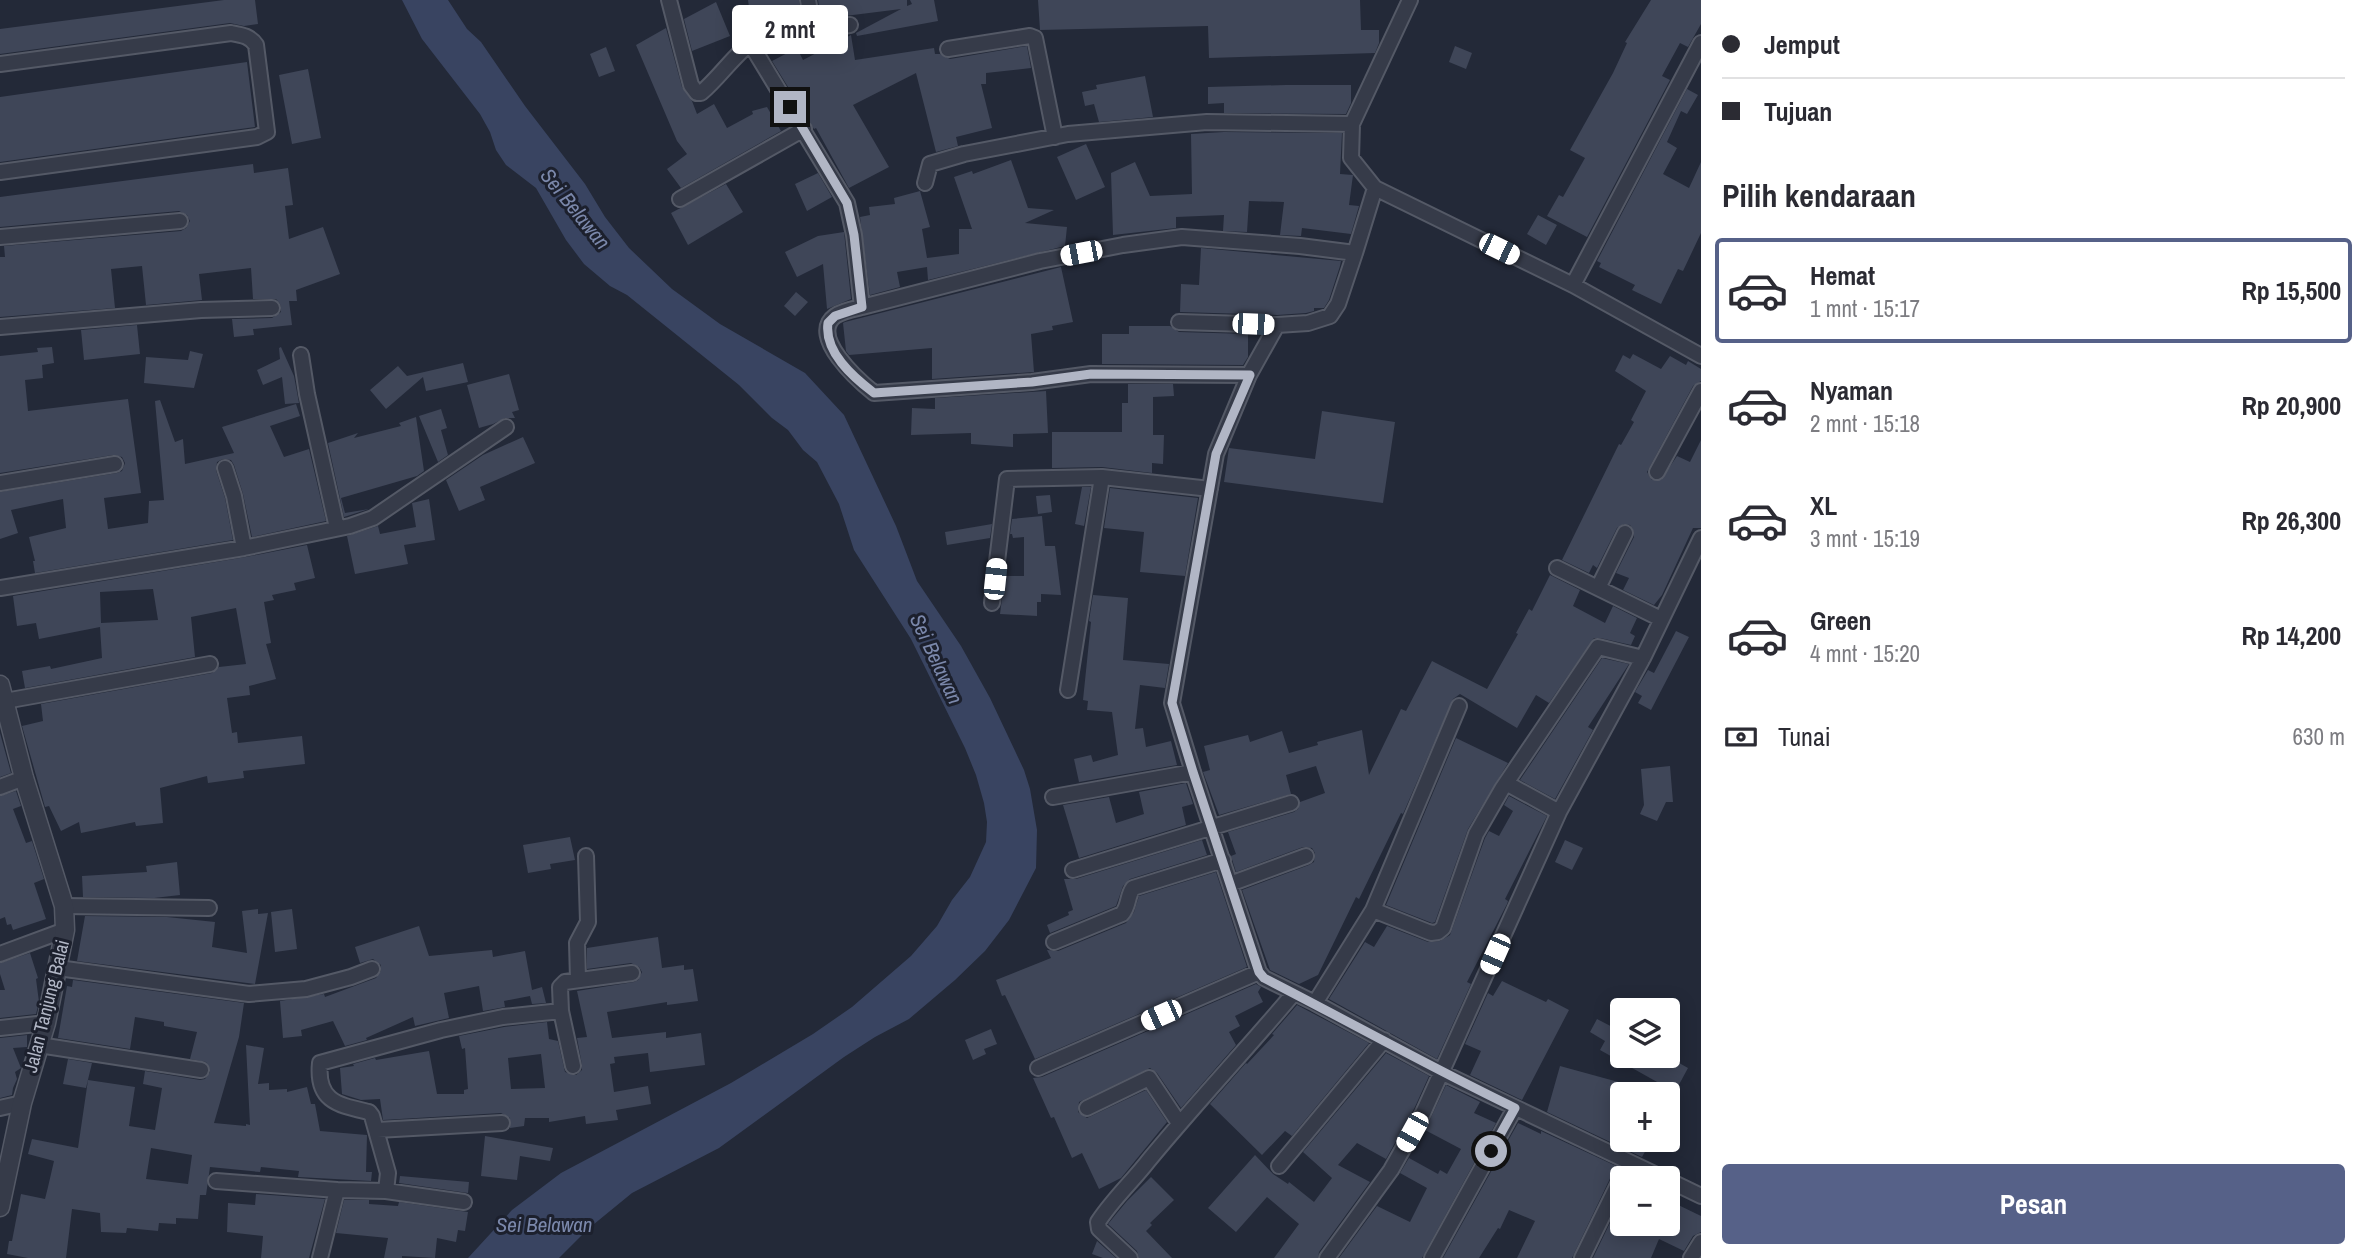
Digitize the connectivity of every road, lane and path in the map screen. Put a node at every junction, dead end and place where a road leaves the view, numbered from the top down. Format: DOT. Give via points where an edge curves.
graph roads {
  1 [pos="669,0"];
  2 [pos="808,0"];
  3 [pos="1410,0"];
  4 [pos="850,25"];
  5 [pos="813,29"];
  6 [pos="750,43"];
  7 [pos="1701,43"];
  8 [pos="948,50"];
  9 [pos="0,64"];
  10 [pos="1352,124"];
  11 [pos="804,129"];
  12 [pos="1055,137"];
  13 [pos="0,172"];
  14 [pos="925,183"];
  15 [pos="1375,188"];
  16 [pos="680,199"];
  17 [pos="180,221"];
  18 [pos="0,237"];
  19 [pos="1355,253"];
  20 [pos="1573,285"];
  21 [pos="862,307"];
  22 [pos="272,309"];
  23 [pos="1179,322"];
  24 [pos="1277,325"];
  25 [pos="0,327"];
  26 [pos="301,355"];
  27 [pos="1701,356"];
  28 [pos="1250,375"];
  29 [pos="1701,391"];
  30 [pos="506,427"];
  31 [pos="115,464"];
  32 [pos="225,468"];
  33 [pos="1657,472"];
  34 [pos="1102,477"];
  35 [pos="0,483"];
  36 [pos="1210,489"];
  37 [pos="337,528"];
  38 [pos="1625,533"];
  39 [pos="1701,538"];
  40 [pos="244,548"];
  41 [pos="1557,568"];
  42 [pos="1598,587"];
  43 [pos="0,588"];
  44 [pos="992,603"];
  45 [pos="1661,618"];
  46 [pos="1643,658"];
  47 [pos="210,664"];
  48 [pos="1068,690"];
  49 [pos="3,693"];
  50 [pos="1459,706"];
  51 [pos="1193,772"];
  52 [pos="24,778"];
  53 [pos="1506,783"];
  54 [pos="0,787"];
  55 [pos="1053,797"];
  56 [pos="1291,803"];
  57 [pos="1559,812"];
  58 [pos="1212,828"];
  59 [pos="586,856"];
  60 [pos="1306,856"];
  61 [pos="1223,860"];
  62 [pos="1073,870"];
  63 [pos="1230,884"];
  64 [pos="64,906"];
  65 [pos="209,908"];
  66 [pos="1373,910"];
  67 [pos="65,930"];
  68 [pos="1054,942"];
  69 [pos="0,954"];
  70 [pos="58,968"];
  71 [pos="372,969"];
  72 [pos="1259,972"];
  73 [pos="632,973"];
  74 [pos="578,979"];
  75 [pos="1294,993"];
  76 [pos="1315,1003"];
  77 [pos="561,1011"];
  78 [pos="46,1023"];
  79 [pos="0,1028"];
  80 [pos="1384,1040"];
  81 [pos="39,1045"];
  82 [pos="573,1066"];
  83 [pos="1038,1068"];
  84 [pos="201,1070"];
  85 [pos="1443,1073"];
  86 [pos="22,1103"];
  87 [pos="0,1108"];
  88 [pos="1087,1108"];
  89 [pos="1515,1108"];
  90 [pos="502,1123"];
  91 [pos="1179,1123"];
  92 [pos="377,1130"];
  93 [pos="1629,1162"];
  94 [pos="1279,1166"];
  95 [pos="1638,1166"];
  96 [pos="216,1181"];
  97 [pos="3,1182"];
  98 [pos="1680,1186"];
  99 [pos="337,1190"];
  100 [pos="386,1191"];
  101 [pos="1701,1196"];
  102 [pos="464,1202"];
  103 [pos="0,1207"];
  104 [pos="1701,1242"];
  105 [pos="320,1258"];
  106 [pos="1130,1258"];
  107 [pos="1327,1258"];
  108 [pos="1432,1258"];
  109 [pos="1582,1258"];
  110 [pos="1691,1258"];
  1 -- 6 [label="street" via="697,93 711,85"];
  2 -- 5 [label="street"];
  3 -- 10 [label="street"];
  4 -- 5 [label="street"];
  5 -- 6 [label="street" via="766,34"];
  6 -- 11 [label="street"];
  7 -- 20 [label="street"];
  8 -- 12 [label="street" via="1035,38"];
  9 -- 13 [label="street" via="231,33 244,35 256,45 267,132"];
  10 -- 12 [label="street" via="1207,122"];
  10 -- 15 [label="street" via="1351,158"];
  11 -- 16 [label="street"];
  11 -- 21 [label="street" via="847,203"];
  12 -- 14 [label="street" via="930,164"];
  15 -- 19 [label="street"];
  15 -- 20 [label="street"];
  17 -- 18 [label="street"];
  19 -- 21 [label="street" via="1182,237 1040,261"];
  19 -- 24 [label="street" via="1330,316"];
  20 -- 27 [label="street"];
  21 -- 28 [label="street" via="835,316 828,323 827,334 839,358 874,393 1091,374"];
  22 -- 25 [label="street" via="201,310"];
  23 -- 24 [label="street"];
  24 -- 28 [label="street"];
  26 -- 37 [label="street"];
  28 -- 36 [label="street" via="1216,454"];
  29 -- 33 [label="street"];
  30 -- 37 [label="street" via="373,518"];
  31 -- 35 [label="street"];
  32 -- 40 [label="street"];
  34 -- 36 [label="street"];
  34 -- 44 [label="street" via="1007,479"];
  34 -- 48 [label="street"];
  36 -- 51 [label="street" via="1172,703"];
  37 -- 40 [label="street"];
  38 -- 42 [label="street"];
  39 -- 45 [label="street"];
  40 -- 43 [label="street"];
  41 -- 42 [label="street"];
  42 -- 45 [label="street"];
  45 -- 46 [label="street"];
  46 -- 53 [label="street" via="1599,646"];
  46 -- 57 [label="street"];
  47 -- 49 [label="street"];
  49 -- 52 [label="street, Jalan Tanjung Balai"];
  50 -- 66 [label="street"];
  51 -- 55 [label="street"];
  51 -- 58 [label="street"];
  52 -- 54 [label="street"];
  52 -- 64 [label="street, Jalan Tanjung Balai"];
  53 -- 57 [label="street"];
  53 -- 66 [label="street" via="1476,834 1438,933"];
  56 -- 58 [label="street"];
  57 -- 85 [label="street"];
  58 -- 61 [label="street"];
  58 -- 62 [label="street"];
  59 -- 74 [label="street" via="588,922 577,943"];
  60 -- 63 [label="street"];
  61 -- 63 [label="street"];
  61 -- 68 [label="street" via="1133,888 1122,914"];
  63 -- 72 [label="street"];
  64 -- 65 [label="street"];
  64 -- 67 [label="street, Jalan Tanjung Balai"];
  66 -- 76 [label="street"];
  67 -- 69 [label="street"];
  67 -- 70 [label="street, Jalan Tanjung Balai"];
  70 -- 71 [label="street" via="249,994 306,989"];
  70 -- 78 [label="street, Jalan Tanjung Balai"];
  72 -- 75 [label="street"];
  72 -- 83 [label="street"];
  73 -- 74 [label="street"];
  74 -- 77 [label="street" via="561,984"];
  75 -- 76 [label="street"];
  75 -- 91 [label="street"];
  76 -- 80 [label="street"];
  77 -- 82 [label="street"];
  77 -- 92 [label="street" via="441,1030 320,1063 320,1079 330,1100 369,1112"];
  78 -- 79 [label="street"];
  78 -- 81 [label="street, Jalan Tanjung Balai"];
  80 -- 85 [label="street"];
  80 -- 94 [label="street"];
  81 -- 84 [label="street"];
  81 -- 86 [label="street, Jalan Tanjung Balai"];
  85 -- 89 [label="street"];
  85 -- 107 [label="street" via="1391,1170"];
  86 -- 87 [label="street"];
  86 -- 97 [label="street, Jalan Tanjung Balai"];
  88 -- 91 [label="street" via="1149,1078"];
  89 -- 93 [label="street"];
  89 -- 108 [label="street"];
  90 -- 92 [label="street"];
  91 -- 106 [label="street" via="1098,1222 1101,1231"];
  92 -- 100 [label="street" via="388,1173"];
  93 -- 95 [label="street"];
  93 -- 109 [label="street"];
  96 -- 99 [label="street"];
  97 -- 103 [label="street, Jalan Tanjung Balai"];
  98 -- 101 [label="street"];
  99 -- 100 [label="street"];
  99 -- 105 [label="street"];
  100 -- 102 [label="street"];
  104 -- 110 [label="street"];
}
